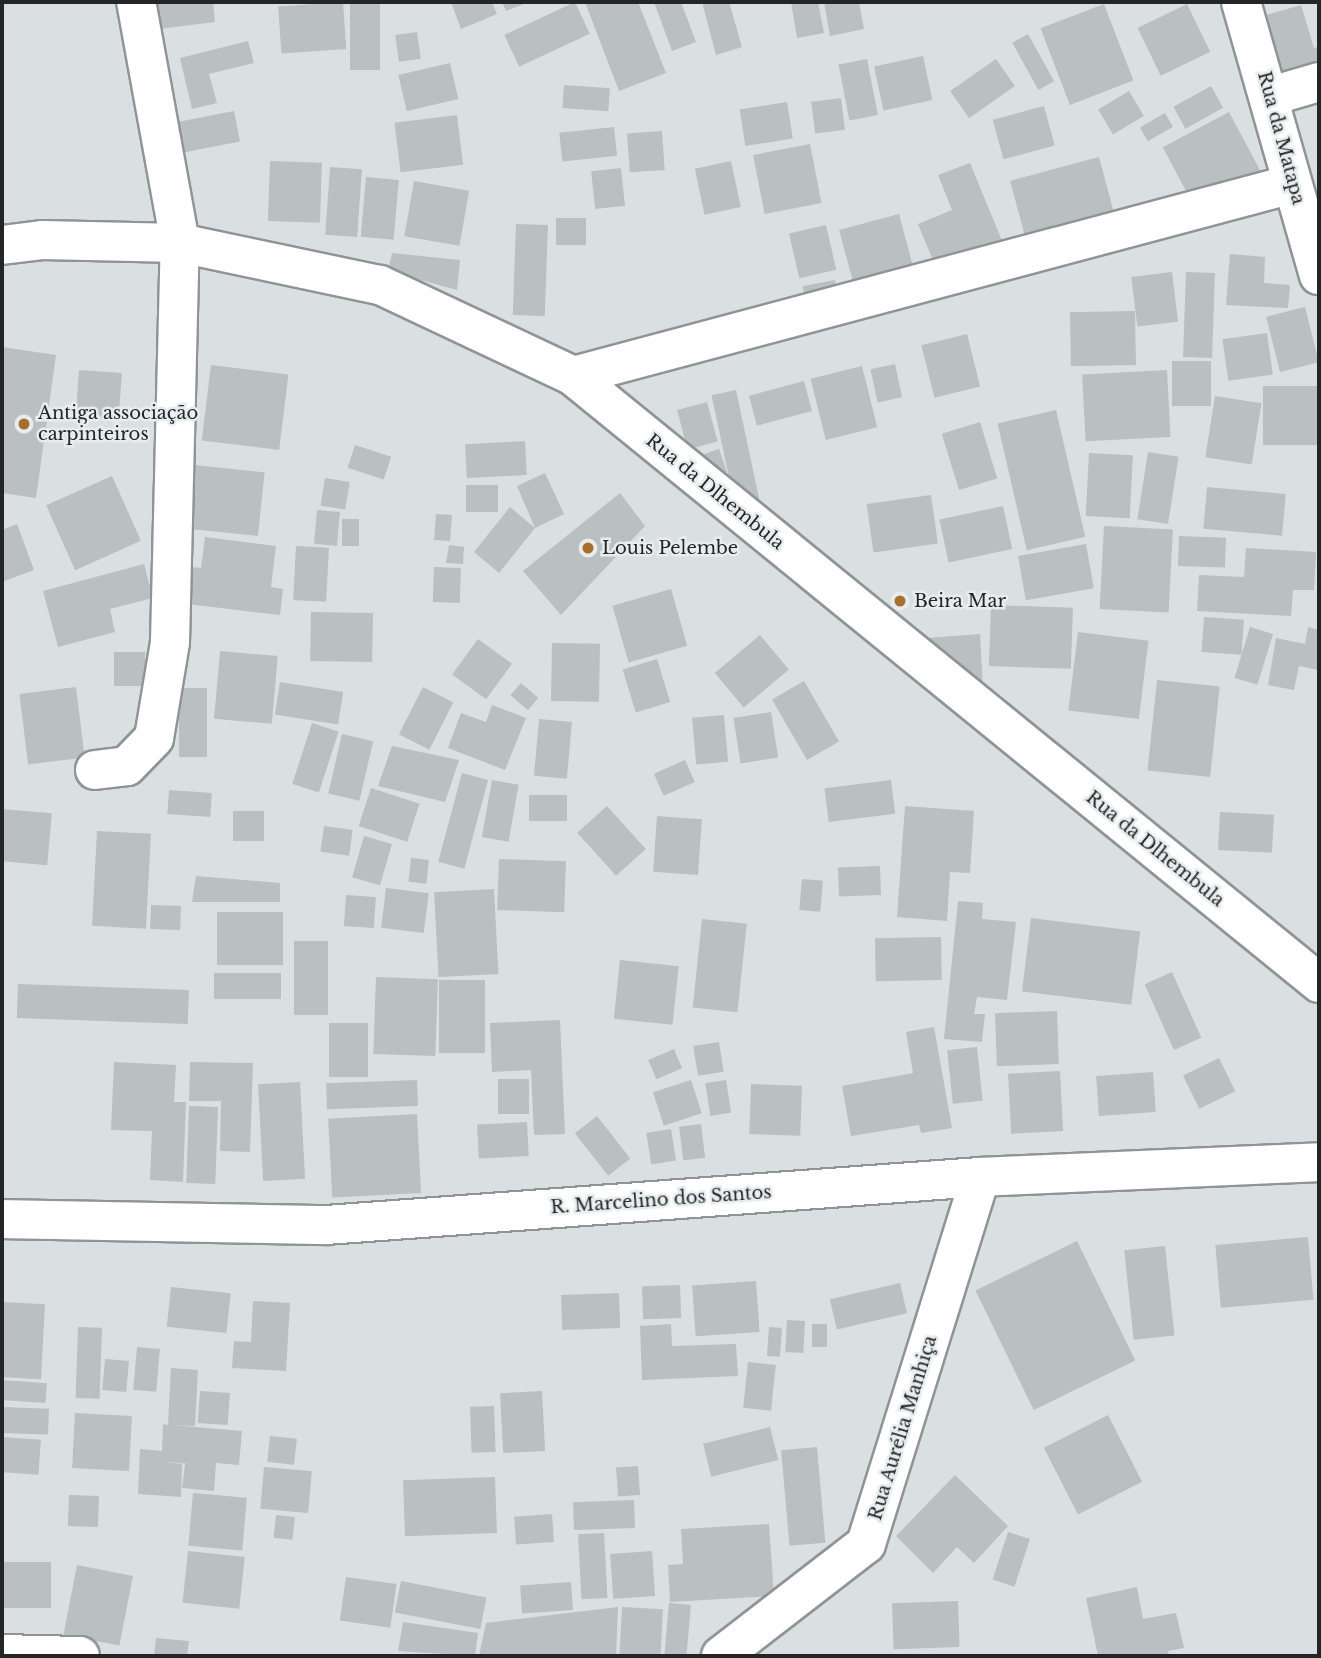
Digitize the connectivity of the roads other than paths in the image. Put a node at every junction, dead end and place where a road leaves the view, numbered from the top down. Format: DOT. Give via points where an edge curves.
graph roads {
  1 [pos="136,2"];
  2 [pos="1241,2"];
  3 [pos="1319,82"];
  4 [pos="1271,96"];
  5 [pos="1292,184"];
  6 [pos="180,243"];
  7 [pos="2,245"];
  8 [pos="1319,275"];
  9 [pos="573,376"];
  10 [pos="95,770"];
  11 [pos="1319,983"];
  12 [pos="1319,1162"];
  13 [pos="979,1177"];
  14 [pos="2,1219"];
  15 [pos="2,1654"];
  16 [pos="80,1656"];
  17 [pos="721,1656"];
  1 -- 6 [label="street"];
  2 -- 4 [label="street, Rua da Matapa"];
  3 -- 4 [label="street"];
  4 -- 5 [label="street, Rua da Matapa"];
  5 -- 8 [label="street, Rua da Matapa"];
  5 -- 9 [label="street"];
  6 -- 7 [label="street, Rua da Dlhembula" via="42,240"];
  6 -- 9 [label="street, Rua da Dlhembula" via="380,285"];
  6 -- 10 [label="street" via="166,685 154,738 127,766"];
  9 -- 11 [label="street, Rua da Dlhembula"];
  12 -- 13 [label="street, R. Marcelino dos Santos"];
  13 -- 14 [label="street, R. Marcelino dos Santos" via="327,1225"];
  13 -- 17 [label="street, Rua Aurélia Manhiça" via="866,1545"];
  15 -- 16 [label="street"];
}
